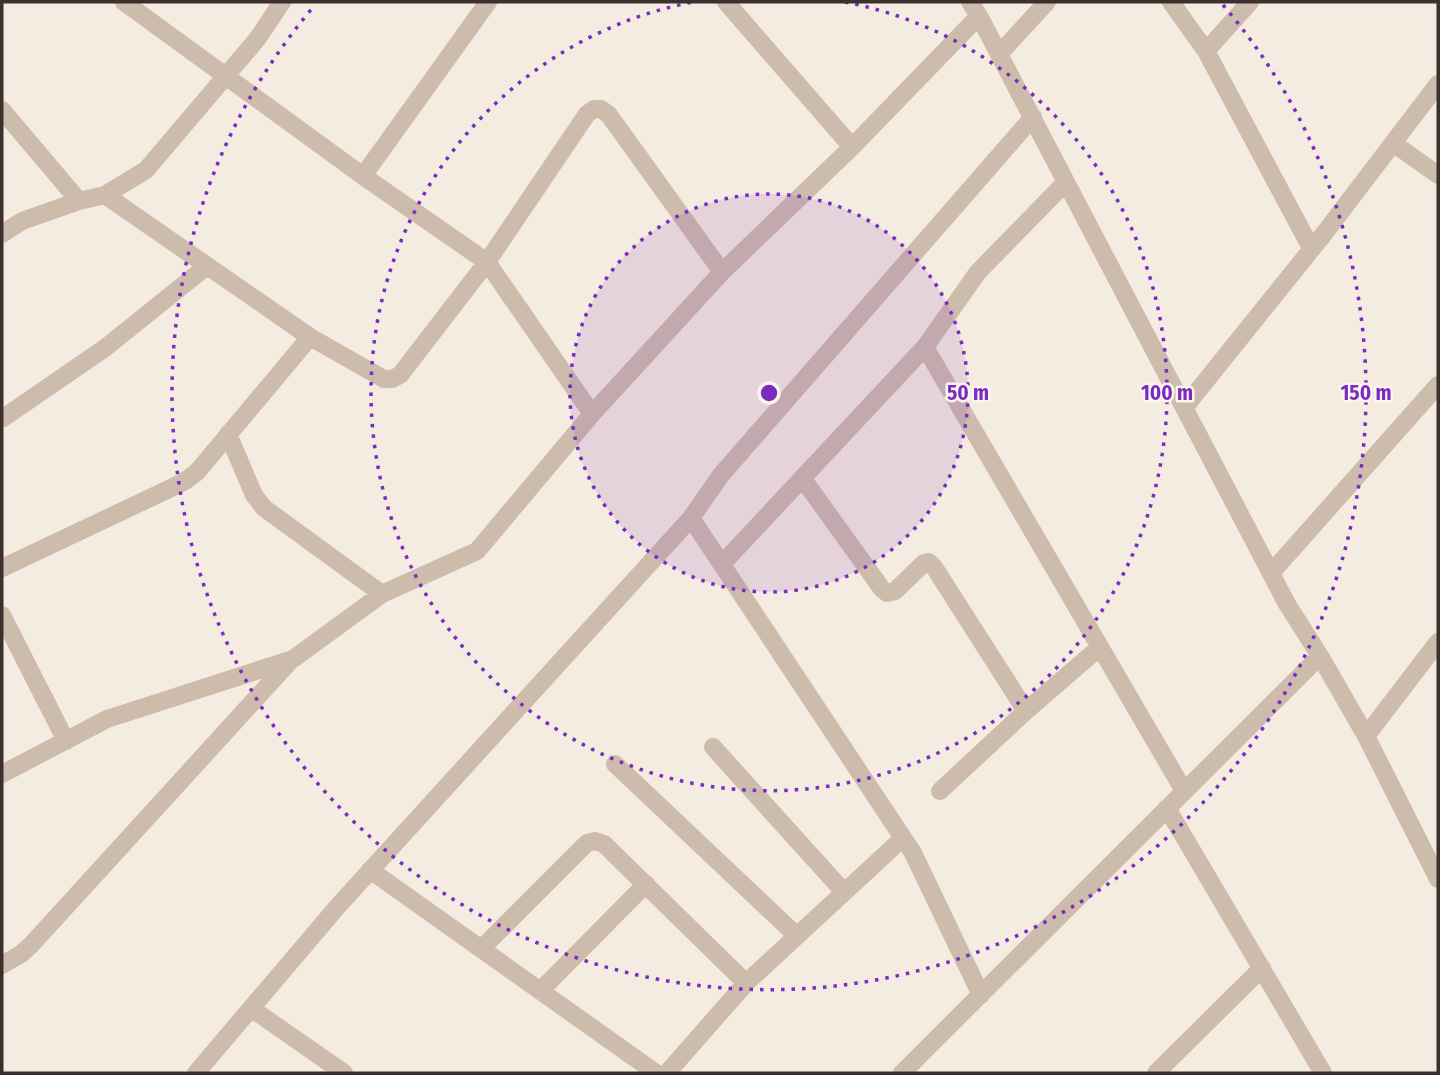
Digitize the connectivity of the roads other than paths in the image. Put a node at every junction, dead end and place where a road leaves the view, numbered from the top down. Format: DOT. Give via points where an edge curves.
graph roads {
  1 [pos="124,2"];
  2 [pos="282,2"];
  3 [pos="488,2"];
  4 [pos="726,2"];
  5 [pos="1047,2"];
  6 [pos="1171,2"];
  7 [pos="1251,2"];
  8 [pos="975,9"];
  9 [pos="1206,51"];
  10 [pos="999,54"];
  11 [pos="227,76"];
  12 [pos="1438,84"];
  13 [pos="2,110"];
  14 [pos="1033,117"];
  15 [pos="1393,144"];
  16 [pos="852,147"];
  17 [pos="1438,175"];
  18 [pos="363,176"];
  19 [pos="1066,182"];
  20 [pos="105,195"];
  21 [pos="79,201"];
  22 [pos="2,234"];
  23 [pos="1311,248"];
  24 [pos="487,262"];
  25 [pos="207,266"];
  26 [pos="722,272"];
  27 [pos="310,337"];
  28 [pos="925,347"];
  29 [pos="1438,385"];
  30 [pos="1184,408"];
  31 [pos="592,414"];
  32 [pos="3,418"];
  33 [pos="228,434"];
  34 [pos="803,479"];
  35 [pos="691,518"];
  36 [pos="722,564"];
  37 [pos="2,568"];
  38 [pos="1270,573"];
  39 [pos="382,594"];
  40 [pos="2,615"];
  41 [pos="1438,642"];
  42 [pos="1100,647"];
  43 [pos="1320,656"];
  44 [pos="293,659"];
  45 [pos="1026,711"];
  46 [pos="1366,736"];
  47 [pos="66,741"];
  48 [pos="713,747"];
  49 [pos="615,764"];
  50 [pos="2,774"];
  51 [pos="940,791"];
  52 [pos="1184,791"];
  53 [pos="1167,808"];
  54 [pos="903,838"];
  55 [pos="370,870"];
  56 [pos="1438,879"];
  57 [pos="646,884"];
  58 [pos="844,892"];
  59 [pos="797,936"];
  60 [pos="481,949"];
  61 [pos="2,965"];
  62 [pos="1262,968"];
  63 [pos="746,983"];
  64 [pos="540,991"];
  65 [pos="981,995"];
  66 [pos="252,1009"];
  67 [pos="196,1073"];
  68 [pos="344,1073"];
  69 [pos="656,1073"];
  70 [pos="667,1073"];
  71 [pos="902,1073"];
  72 [pos="1156,1073"];
  73 [pos="1323,1073"];
  1 -- 11 [label="street"];
  2 -- 11 [label="street"];
  3 -- 18 [label="street"];
  4 -- 16 [label="street"];
  5 -- 10 [label="street"];
  6 -- 9 [label="street"];
  7 -- 9 [label="street"];
  8 -- 10 [label="street"];
  8 -- 16 [label="street"];
  9 -- 23 [label="street"];
  10 -- 14 [label="street"];
  11 -- 18 [label="street"];
  11 -- 20 [label="street" via="146,170"];
  12 -- 15 [label="street"];
  13 -- 21 [label="street"];
  14 -- 19 [label="street"];
  14 -- 35 [label="street" via="721,475"];
  15 -- 17 [label="street"];
  15 -- 23 [label="street"];
  16 -- 26 [label="street"];
  18 -- 24 [label="street"];
  19 -- 28 [label="street" via="986,263"];
  19 -- 30 [label="street"];
  20 -- 21 [label="street"];
  20 -- 25 [label="street"];
  21 -- 22 [label="street" via="22,221"];
  23 -- 30 [label="street"];
  24 -- 26 [label="street" via="594,108 609,115"];
  24 -- 27 [label="street" via="393,379 377,376"];
  24 -- 31 [label="street"];
  25 -- 27 [label="street"];
  25 -- 32 [label="street" via="105,348"];
  26 -- 31 [label="street"];
  27 -- 33 [label="street"];
  28 -- 34 [label="street"];
  28 -- 42 [label="street"];
  29 -- 38 [label="street"];
  30 -- 38 [label="street"];
  31 -- 39 [label="street" via="477,551"];
  33 -- 37 [label="street" via="185,481"];
  33 -- 39 [label="street" via="264,508"];
  34 -- 36 [label="street"];
  34 -- 45 [label="street" via="887,593 895,591 923,563 934,567"];
  35 -- 36 [label="street"];
  35 -- 55 [label="street"];
  36 -- 54 [label="street"];
  38 -- 43 [label="street"];
  39 -- 44 [label="street"];
  40 -- 47 [label="street"];
  41 -- 46 [label="street"];
  42 -- 45 [label="street"];
  42 -- 52 [label="street"];
  43 -- 46 [label="street"];
  43 -- 52 [label="street"];
  44 -- 47 [label="street" via="107,719"];
  44 -- 61 [label="street" via="31,945"];
  45 -- 51 [label="street"];
  46 -- 56 [label="street"];
  47 -- 50 [label="street"];
  48 -- 58 [label="street"];
  49 -- 59 [label="street"];
  52 -- 53 [label="street"];
  53 -- 62 [label="street"];
  53 -- 65 [label="street"];
  54 -- 58 [label="street"];
  54 -- 65 [label="street"];
  55 -- 60 [label="street"];
  55 -- 66 [label="street"];
  57 -- 60 [label="street" via="604,844 587,843"];
  57 -- 63 [label="street"];
  57 -- 64 [label="street"];
  58 -- 59 [label="street"];
  59 -- 63 [label="street"];
  60 -- 64 [label="street"];
  62 -- 72 [label="street"];
  62 -- 73 [label="street"];
  63 -- 70 [label="street"];
  64 -- 69 [label="street"];
  65 -- 71 [label="street"];
  66 -- 67 [label="street"];
  66 -- 68 [label="street"];
}
